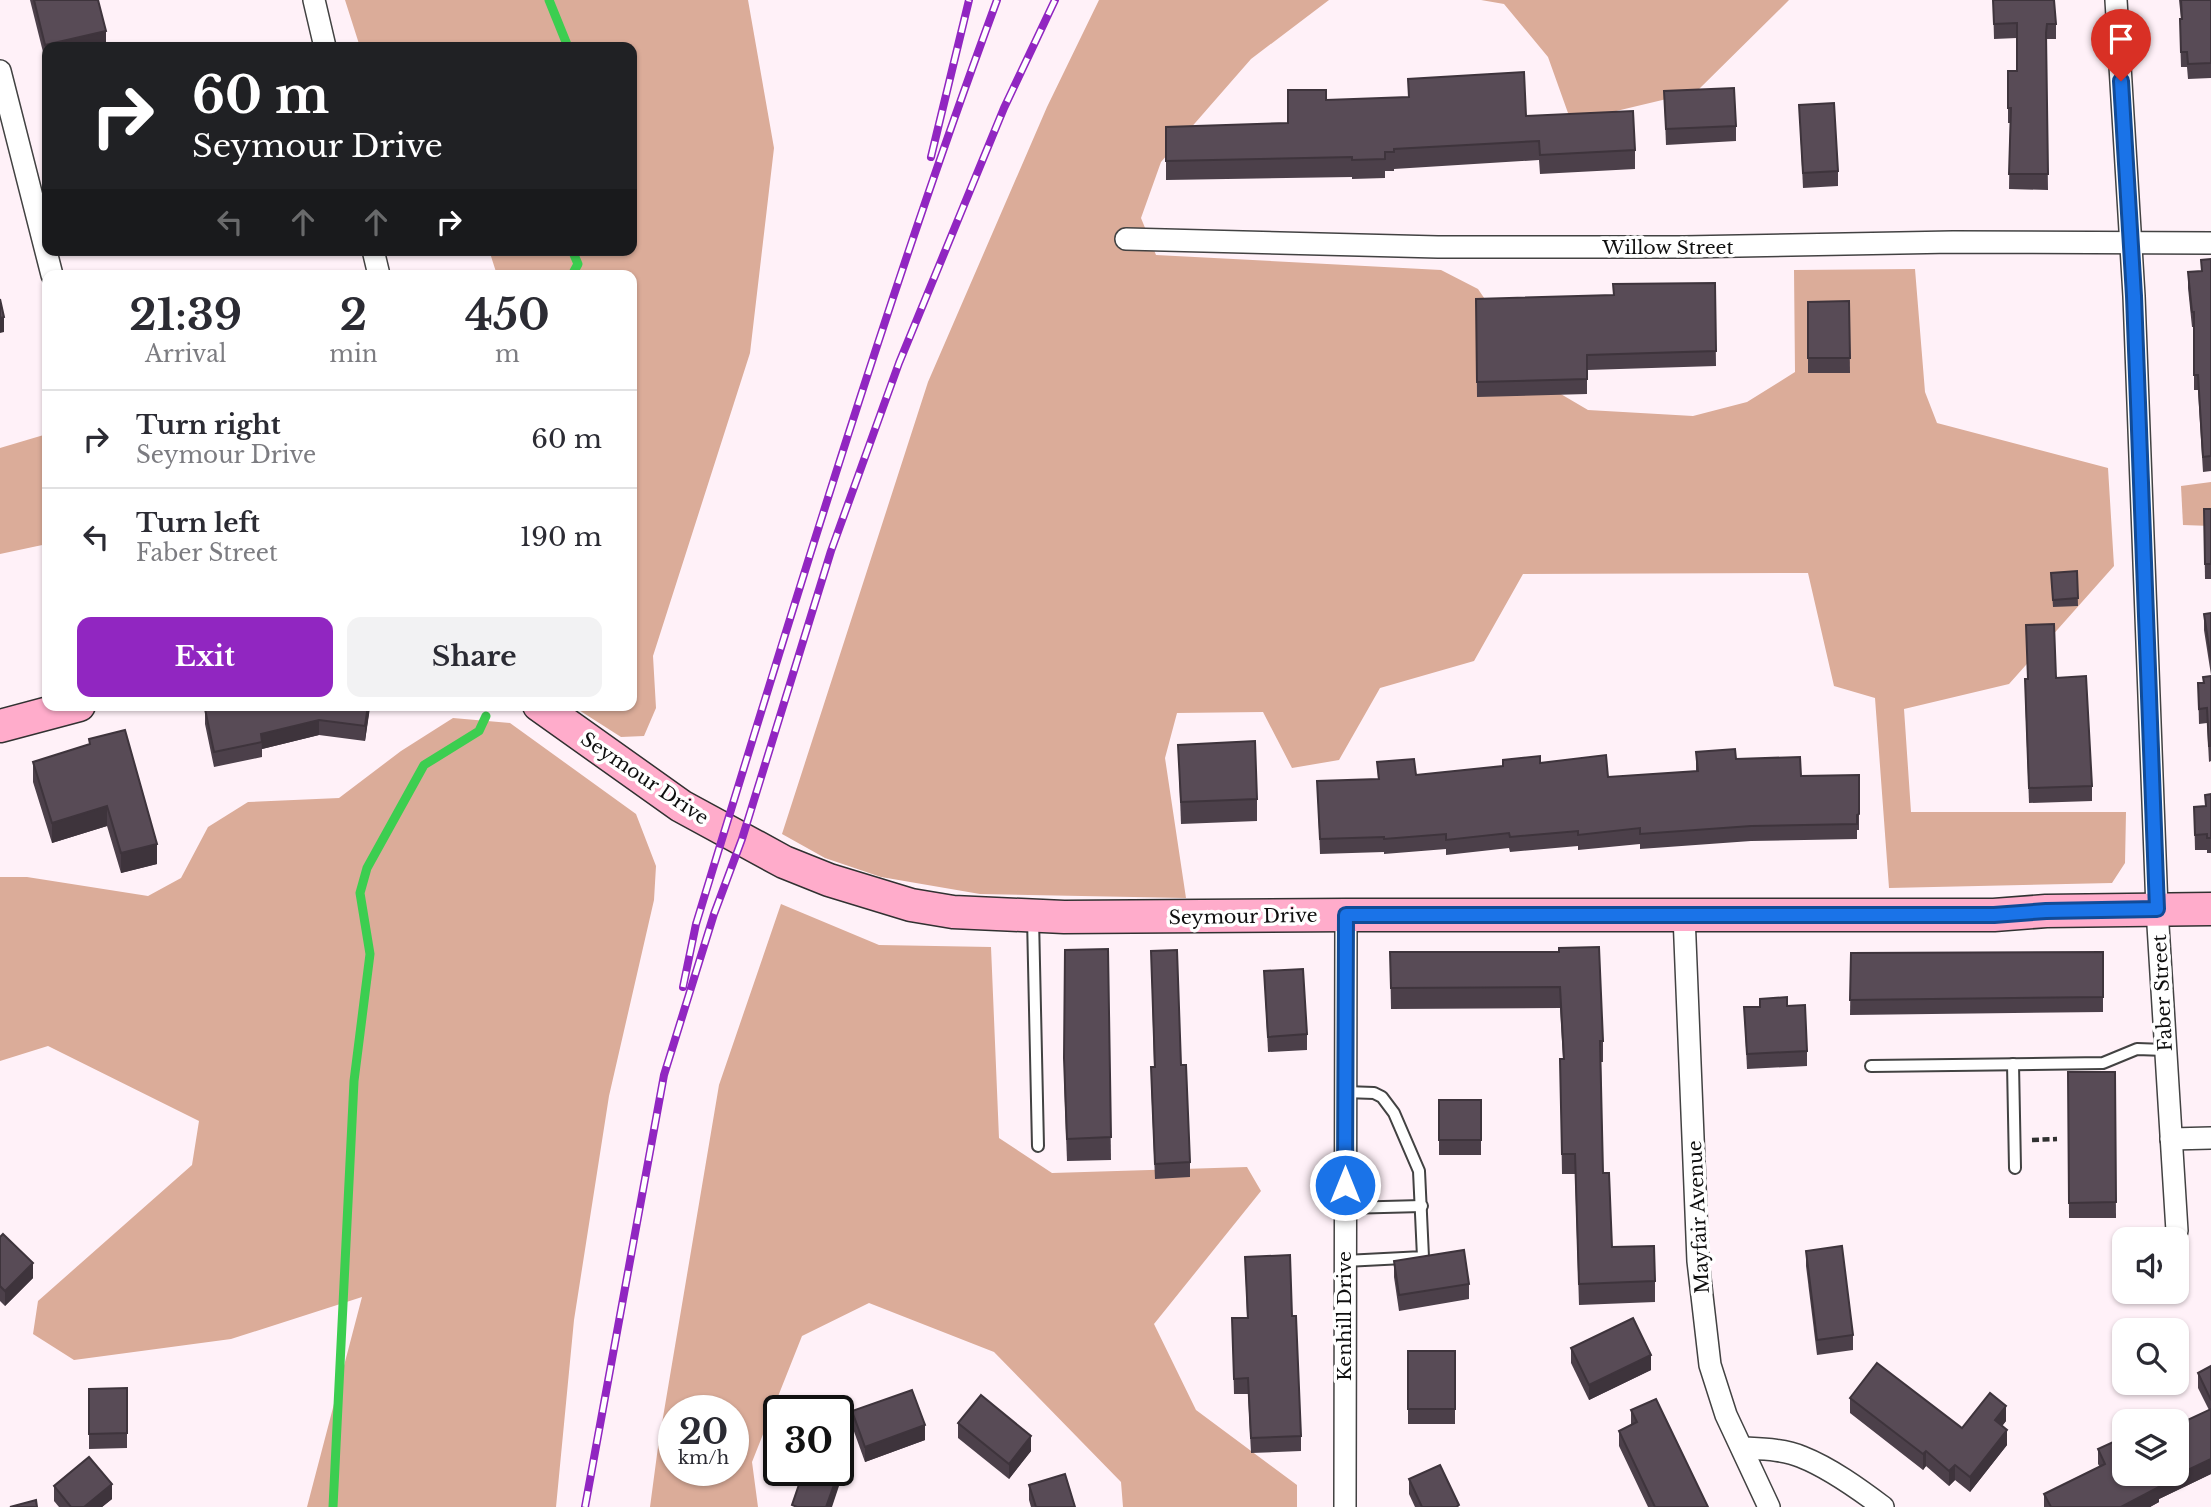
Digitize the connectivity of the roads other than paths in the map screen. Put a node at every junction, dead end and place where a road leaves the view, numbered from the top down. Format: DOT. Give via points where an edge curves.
graph roads {
  1 [pos="314,0"];
  2 [pos="2116,0"];
  3 [pos="324,42"];
  4 [pos="0,71"];
  5 [pos="42,236"];
  6 [pos="1126,239"];
  7 [pos="2130,243"];
  8 [pos="2211,243"];
  9 [pos="56,711"];
  10 [pos="547,711"];
  11 [pos="0,726"];
  12 [pos="2157,909"];
  13 [pos="2211,909"];
  14 [pos="1346,915"];
  15 [pos="1684,915"];
  16 [pos="1032,917"];
  17 [pos="2165,1051"];
  18 [pos="2013,1065"];
  19 [pos="1871,1066"];
  20 [pos="1345,1092"];
  21 [pos="2211,1138"];
  22 [pos="2171,1139"];
  23 [pos="1038,1146"];
  24 [pos="2015,1168"];
  25 [pos="1422,1206"];
  26 [pos="1345,1208"];
  27 [pos="2177,1227"];
  28 [pos="1345,1261"];
  29 [pos="1741,1448"];
  30 [pos="1345,1507"];
  31 [pos="1769,1507"];
  32 [pos="1882,1507"];
  1 -- 3 [label="street"];
  2 -- 7 [label="street, Faber Street"];
  4 -- 5 [label="street"];
  6 -- 7 [label="street, Willow Street" via="1452,247"];
  7 -- 8 [label="street, Willow Street"];
  7 -- 12 [label="street, Faber Street"];
  9 -- 11 [label="street"];
  10 -- 16 [label="street, Seymour Drive" via="681,806 784,862 911,905"];
  12 -- 13 [label="street, Seymour Drive"];
  12 -- 15 [label="street, Seymour Drive" via="1994,915"];
  12 -- 17 [label="street, Faber Street"];
  14 -- 15 [label="street, Seymour Drive"];
  14 -- 16 [label="street, Seymour Drive"];
  14 -- 20 [label="street, Kenhill Drive"];
  15 -- 29 [label="street, Mayfair Avenue" via="1700,1274 1710,1366"];
  16 -- 23 [label="lane"];
  17 -- 18 [label="lane" via="2137,1049 2103,1063"];
  17 -- 22 [label="street, Faber Street"];
  18 -- 19 [label="lane"];
  18 -- 24 [label="lane"];
  20 -- 25 [label="lane" via="1374,1093 1394,1113 1419,1171"];
  20 -- 26 [label="street, Kenhill Drive"];
  21 -- 22 [label="street"];
  22 -- 27 [label="street, Faber Street"];
  25 -- 26 [label="lane"];
  25 -- 28 [label="lane" via="1423,1257"];
  26 -- 28 [label="street, Kenhill Drive"];
  28 -- 30 [label="street, Kenhill Drive"];
  29 -- 31 [label="street, Mayfair Avenue"];
  29 -- 32 [label="street" via="1801,1456"];
}
